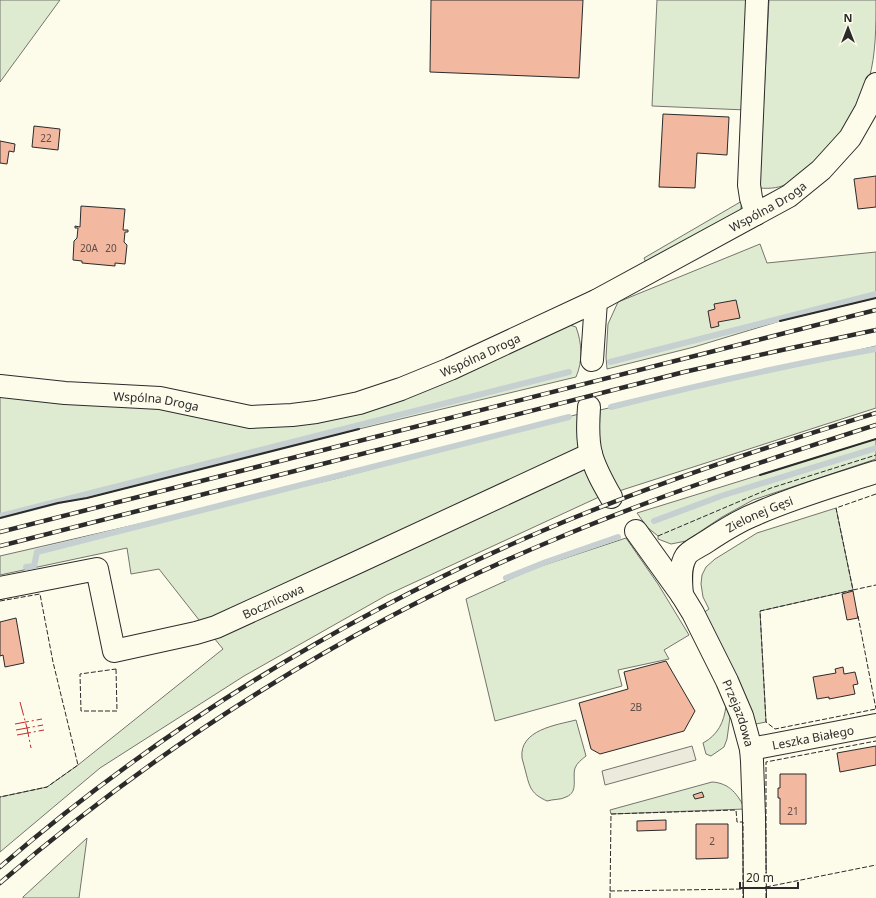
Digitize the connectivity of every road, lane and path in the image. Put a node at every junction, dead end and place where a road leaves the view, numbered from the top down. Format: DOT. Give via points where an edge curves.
graph roads {
  1 [pos="757,0"];
  2 [pos="876,84"];
  3 [pos="756,214"];
  4 [pos="596,301"];
  5 [pos="592,360"];
  6 [pos="0,386"];
  7 [pos="589,407"];
  8 [pos="591,454"];
  9 [pos="876,472"];
  10 [pos="611,497"];
  11 [pos="636,531"];
  12 [pos="0,588"];
  13 [pos="682,595"];
  14 [pos="876,725"];
  15 [pos="751,749"];
  16 [pos="755,898"];
  1 -- 3 [label="street" via="749,185"];
  2 -- 3 [label="street, Wspólna Droga" via="866,110 850,138 822,170 789,196"];
  3 -- 4 [label="street, Wspólna Droga"];
  4 -- 5 [label="street"];
  4 -- 6 [label="street, Wspólna Droga" via="401,389 358,403 316,412 250,417 160,398 65,393"];
  7 -- 8 [label="street"];
  8 -- 10 [label="street"];
  8 -- 12 [label="street, Bocznicowa" via="216,627 196,633 114,651 97,568"];
  9 -- 13 [label="street, Zielonej Gęsi" via="772,507 740,521 717,535 686,555 683,563"];
  11 -- 13 [label="street, Przejazdowa"];
  13 -- 15 [label="street, Przejazdowa" via="728,681 742,716"];
  14 -- 15 [label="street, Leszka Białego"];
  15 -- 16 [label="street, Przejazdowa"];
}
